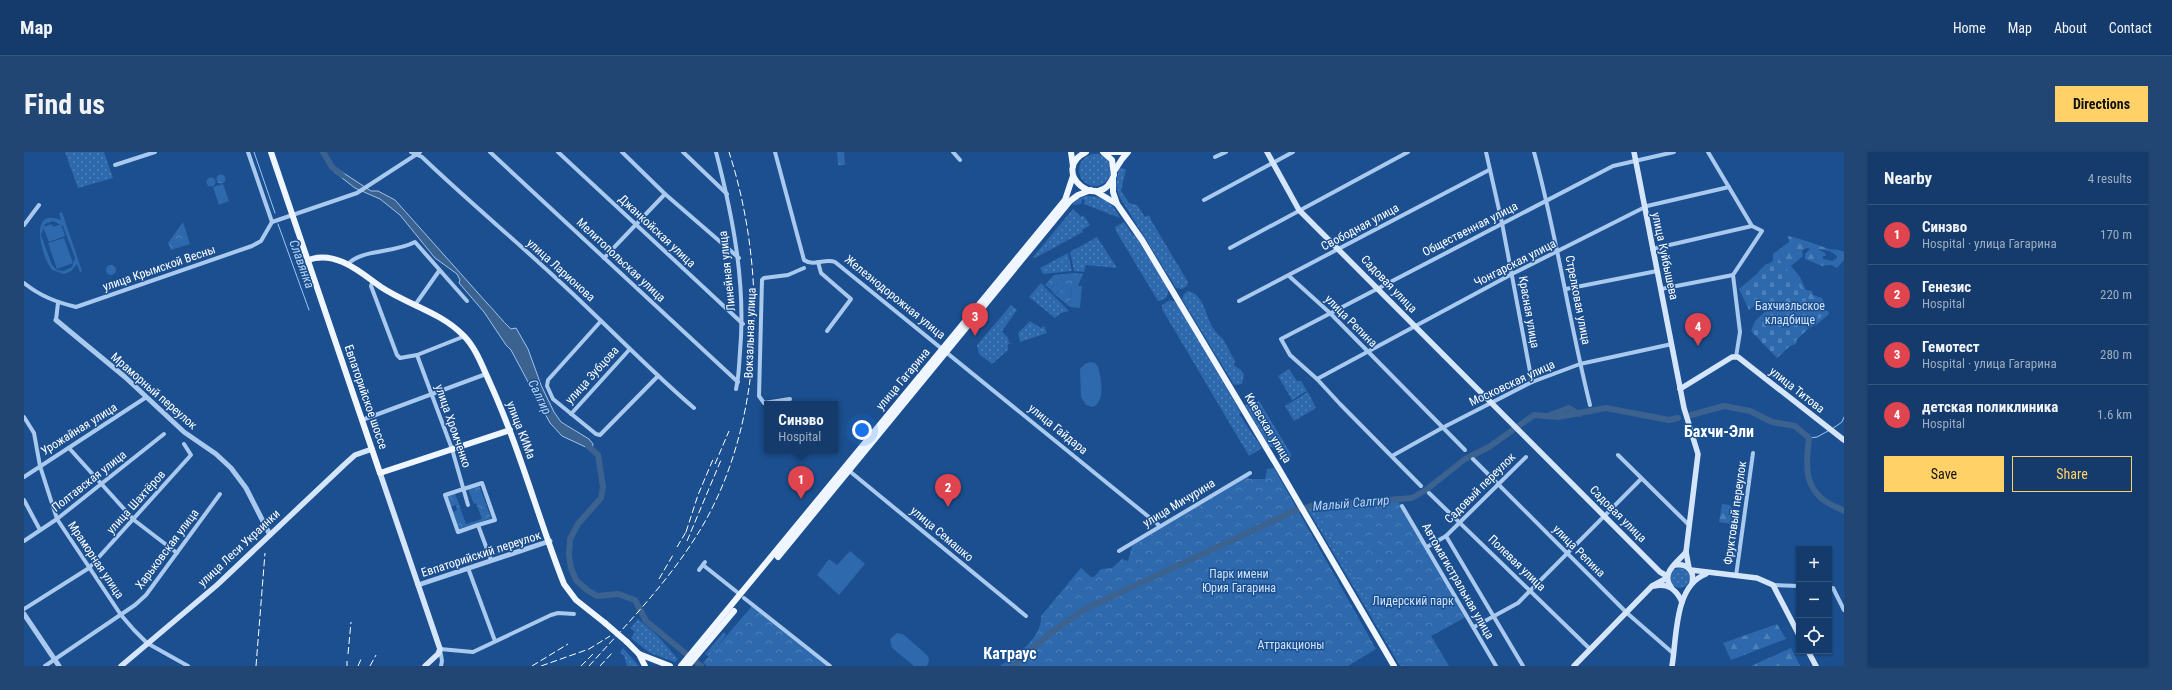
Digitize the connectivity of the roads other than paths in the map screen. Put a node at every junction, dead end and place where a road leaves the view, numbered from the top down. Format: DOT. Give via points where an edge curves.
graph roads {
  1 [pos="154,152"];
  2 [pos="248,152"];
  3 [pos="271,152"];
  4 [pos="411,152"];
  5 [pos="490,152"];
  6 [pos="558,152"];
  7 [pos="622,152"];
  8 [pos="683,152"];
  9 [pos="716,152"];
  10 [pos="775,152"];
  11 [pos="953,152"];
  12 [pos="1071,152"];
  13 [pos="1086,152"];
  14 [pos="1104,152"];
  15 [pos="1122,152"];
  16 [pos="1128,152"];
  17 [pos="1226,152"];
  18 [pos="1267,152"];
  19 [pos="1293,152"];
  20 [pos="1396,152"];
  21 [pos="1408,152"];
  22 [pos="1486,152"];
  23 [pos="1534,152"];
  24 [pos="1634,152"];
  25 [pos="1674,152"];
  26 [pos="1708,152"];
  27 [pos="418,153"];
  28 [pos="1215,157"];
  29 [pos="1399,157"];
  30 [pos="960,160"];
  31 [pos="1635,161"];
  32 [pos="1273,162"];
  33 [pos="115,165"];
  34 [pos="1073,167"];
  35 [pos="1489,170"];
  36 [pos="1114,175"];
  37 [pos="1073,176"];
  38 [pos="1729,187"];
  39 [pos="1093,191"];
  40 [pos="665,194"];
  41 [pos="727,194"];
  42 [pos="1204,200"];
  43 [pos="1548,202"];
  44 [pos="1117,204"];
  45 [pos="39,205"];
  46 [pos="1644,208"];
  47 [pos="1299,210"];
  48 [pos="293,215"];
  49 [pos="272,222"];
  50 [pos="1502,223"];
  51 [pos="635,225"];
  52 [pos="24,226"];
  53 [pos="1752,226"];
  54 [pos="1230,248"];
  55 [pos="1338,249"];
  56 [pos="1652,249"];
  57 [pos="1559,252"];
  58 [pos="604,258"];
  59 [pos="739,258"];
  60 [pos="308,260"];
  61 [pos="818,262"];
  62 [pos="348,264"];
  63 [pos="804,268"];
  64 [pos="439,271"];
  65 [pos="1657,271"];
  66 [pos="1512,274"];
  67 [pos="1733,274"];
  68 [pos="1289,276"];
  69 [pos="373,281"];
  70 [pos="24,283"];
  71 [pos="1378,288"];
  72 [pos="1566,289"];
  73 [pos="1661,289"];
  74 [pos="467,301"];
  75 [pos="1239,301"];
  76 [pos="58,302"];
  77 [pos="415,305"];
  78 [pos="1330,313"];
  79 [pos="56,320"];
  80 [pos="601,321"];
  81 [pos="743,324"];
  82 [pos="1415,327"];
  83 [pos="827,331"];
  84 [pos="465,336"];
  85 [pos="1672,344"];
  86 [pos="629,350"];
  87 [pos="945,350"];
  88 [pos="1368,352"];
  89 [pos="417,355"];
  90 [pos="1736,357"];
  91 [pos="1580,364"];
  92 [pos="486,374"];
  93 [pos="657,377"];
  94 [pos="1317,379"];
  95 [pos="738,382"];
  96 [pos="1532,382"];
  97 [pos="736,389"];
  98 [pos="1680,389"];
  99 [pos="432,393"];
  100 [pos="145,398"];
  101 [pos="790,399"];
  102 [pos="777,401"];
  103 [pos="764,403"];
  104 [pos="1492,403"];
  105 [pos="1590,405"];
  106 [pos="694,408"];
  107 [pos="571,414"];
  108 [pos="24,417"];
  109 [pos="362,420"];
  110 [pos="1442,428"];
  111 [pos="510,430"];
  112 [pos="164,434"];
  113 [pos="1844,440"];
  114 [pos="184,444"];
  115 [pos="69,448"];
  116 [pos="372,449"];
  117 [pos="452,449"];
  118 [pos="1465,450"];
  119 [pos="1753,453"];
  120 [pos="1618,455"];
  121 [pos="1392,456"];
  122 [pos="1526,456"];
  123 [pos="1473,460"];
  124 [pos="40,466"];
  125 [pos="847,469"];
  126 [pos="380,473"];
  127 [pos="1250,473"];
  128 [pos="24,477"];
  129 [pos="1641,479"];
  130 [pos="1498,483"];
  131 [pos="101,485"];
  132 [pos="1421,486"];
  133 [pos="463,489"];
  134 [pos="220,494"];
  135 [pos="1429,494"];
  136 [pos="24,500"];
  137 [pos="468,505"];
  138 [pos="1402,506"];
  139 [pos="1604,515"];
  140 [pos="57,519"];
  141 [pos="134,520"];
  142 [pos="1460,521"];
  143 [pos="478,525"];
  144 [pos="1689,525"];
  145 [pos="1160,526"];
  146 [pos="40,530"];
  147 [pos="270,535"];
  148 [pos="1446,536"];
  149 [pos="24,541"];
  150 [pos="550,541"];
  151 [pos="1427,547"];
  152 [pos="1119,551"];
  153 [pos="1566,552"];
  154 [pos="1686,552"];
  155 [pos="177,553"];
  156 [pos="491,560"];
  157 [pos="1675,566"];
  158 [pos="89,568"];
  159 [pos="468,568"];
  160 [pos="1690,569"];
  161 [pos="699,570"];
  162 [pos="1707,574"];
  163 [pos="1736,576"];
  164 [pos="1667,577"];
  165 [pos="1692,583"];
  166 [pos="418,585"];
  167 [pos="1652,586"];
  168 [pos="1773,586"];
  169 [pos="1796,586"];
  170 [pos="1673,588"];
  171 [pos="1687,588"];
  172 [pos="1832,588"];
  173 [pos="1530,589"];
  174 [pos="737,592"];
  175 [pos="747,600"];
  176 [pos="1682,602"];
  177 [pos="24,609"];
  178 [pos="1844,610"];
  179 [pos="1627,612"];
  180 [pos="24,614"];
  181 [pos="574,614"];
  182 [pos="121,615"];
  183 [pos="1026,616"];
  184 [pos="1494,616"];
  185 [pos="1474,627"];
  186 [pos="1796,629"];
  187 [pos="495,641"];
  188 [pos="147,643"];
  189 [pos="440,649"];
  190 [pos="1590,649"];
  191 [pos="696,652"];
  192 [pos="639,654"];
  193 [pos="1674,654"];
  194 [pos="1810,654"];
  195 [pos="55,660"];
  196 [pos="184,665"];
  197 [pos="686,665"];
  198 [pos="45,666"];
  199 [pos="59,666"];
  200 [pos="121,666"];
  201 [pos="425,666"];
  202 [pos="441,666"];
  203 [pos="645,666"];
  204 [pos="670,666"];
  205 [pos="830,666"];
  206 [pos="1394,666"];
  207 [pos="1496,666"];
  208 [pos="1522,666"];
  209 [pos="1574,666"];
  210 [pos="1672,666"];
  211 [pos="1816,666"];
  1 -- 33 [label="street"];
  2 -- 49 [label="street"];
  3 -- 48 [label="main road, Евпаторийское шоссе"];
  4 -- 27 [label="street, улица Ларионова"];
  5 -- 58 [label="street, Мелитопольская улица"];
  6 -- 51 [label="street, Джанкойская улица"];
  7 -- 40 [label="street"];
  8 -- 41 [label="street"];
  9 -- 41 [label="street, Линейная улица"];
  10 -- 61 [label="street, Железнодорожная улица" via="802,258 809,263"];
  11 -- 30 [label="street"];
  12 -- 34 [label="main road"];
  13 -- 34 [label="main road" via="1078,158"];
  14 -- 15 [label="main road"];
  14 -- 36 [label="main road, Киевская улица" via="1112,160"];
  16 -- 36 [label="main road"];
  17 -- 28 [label="street"];
  18 -- 32 [label="main road, Садовая улица"];
  19 -- 32 [label="street"];
  20 -- 29 [label="street"];
  21 -- 29 [label="street"];
  22 -- 35 [label="street, Красная улица"];
  23 -- 43 [label="street, Стрелковая улица"];
  24 -- 31 [label="main road, улица Куйбышева"];
  25 -- 31 [label="street, Общественная улица"];
  26 -- 38 [label="street"];
  27 -- 48 [label="street" via="356,194"];
  27 -- 80 [label="street, улица Ларионова"];
  29 -- 47 [label="street"];
  31 -- 43 [label="street, Общественная улица" via="1613,166"];
  31 -- 46 [label="main road, улица Куйбышева"];
  32 -- 42 [label="street"];
  32 -- 47 [label="main road, Садовая улица"];
  34 -- 37 [label="main road, улица Гагарина"];
  35 -- 50 [label="street, Красная улица"];
  35 -- 55 [label="street, Свободная улица"];
  36 -- 39 [label="main road, улица Гагарина" via="1107,186"];
  36 -- 44 [label="main road, Киевская улица"];
  37 -- 39 [label="main road, Киевская улица" via="1079,186"];
  37 -- 87 [label="main road, улица Гагарина" via="1065,200"];
  38 -- 46 [label="street, Чонгарская улица"];
  38 -- 53 [label="street"];
  39 -- 44 [label="main road, Киевская улица"];
  39 -- 87 [label="main road, улица Гагарина" via="1078,195 1070,201"];
  40 -- 51 [label="street"];
  40 -- 59 [label="street"];
  41 -- 59 [label="street, Линейная улица"];
  43 -- 50 [label="street, Общественная улица"];
  43 -- 57 [label="street, Стрелковая улица"];
  44 -- 206 [label="main road, Киевская улица" via="1175,295"];
  45 -- 52 [label="street"];
  46 -- 56 [label="main road, улица Куйбышева"];
  46 -- 57 [label="street, Чонгарская улица"];
  47 -- 54 [label="street"];
  47 -- 55 [label="main road, Садовая улица"];
  48 -- 49 [label="street"];
  48 -- 60 [label="main road, Евпаторийское шоссе"];
  49 -- 76 [label="street, улица Крымской Весны" via="261,241 252,246 76,307"];
  50 -- 66 [label="street, Красная улица"];
  50 -- 71 [label="street, Общественная улица"];
  51 -- 58 [label="street"];
  51 -- 81 [label="street, Джанкойская улица"];
  53 -- 56 [label="street"];
  53 -- 67 [label="street" via="1762,231"];
  55 -- 68 [label="street, Свободная улица"];
  55 -- 71 [label="main road, Садовая улица"];
  56 -- 65 [label="main road, улица Куйбышева"];
  57 -- 66 [label="street, Чонгарская улица"];
  57 -- 72 [label="street, Стрелковая улица"];
  58 -- 95 [label="street, Мелитопольская улица"];
  59 -- 81 [label="street, Линейная улица"];
  60 -- 62 [label="main road, улица КИМа" via="327,258"];
  60 -- 109 [label="main road, Евпаторийское шоссе"];
  61 -- 83 [label="street" via="821,273 851,299"];
  61 -- 87 [label="street, Железнодорожная улица" via="835,262"];
  62 -- 64 [label="street" via="360,256 405,247 415,242"];
  62 -- 69 [label="main road, улица КИМа"];
  63 -- 103 [label="street, Вокзальная улица" via="793,274 762,280 759,396"];
  64 -- 74 [label="street"];
  64 -- 77 [label="street"];
  65 -- 72 [label="street"];
  65 -- 73 [label="main road, улица Куйбышева"];
  66 -- 82 [label="street, Чонгарская улица"];
  66 -- 96 [label="street, Красная улица"];
  67 -- 73 [label="street"];
  67 -- 90 [label="street" via="1740,332"];
  68 -- 75 [label="street, Свободная улица"];
  68 -- 78 [label="street, улица Репина"];
  69 -- 77 [label="main road, улица КИМа"];
  69 -- 89 [label="street" via="371,286 397,355 403,358"];
  70 -- 76 [label="street, улица Крымской Весны" via="38,294"];
  71 -- 78 [label="street, Общественная улица"];
  71 -- 82 [label="main road, Садовая улица"];
  72 -- 91 [label="street, Стрелковая улица"];
  73 -- 85 [label="main road, улица Куйбышева"];
  76 -- 79 [label="street, Мраморный переулок"];
  77 -- 84 [label="main road, улица КИМа" via="443,319"];
  78 -- 88 [label="street, улица Репина"];
  78 -- 94 [label="street, Общественная улица" via="1282,339 1290,355"];
  79 -- 100 [label="street, Мраморный переулок" via="125,377"];
  80 -- 86 [label="street, улица Ларионова"];
  80 -- 107 [label="street" via="547,384 554,399"];
  81 -- 95 [label="street, Линейная улица"];
  82 -- 88 [label="street, Чонгарская улица"];
  82 -- 104 [label="main road, Садовая улица"];
  84 -- 89 [label="street"];
  84 -- 92 [label="main road, улица КИМа"];
  85 -- 91 [label="street, Московская улица"];
  85 -- 98 [label="main road, улица Куйбышева"];
  86 -- 93 [label="street, улица Ларионова"];
  86 -- 107 [label="street, улица Зубцова"];
  87 -- 125 [label="main road, улица Гагарина"];
  87 -- 145 [label="street, улица Гайдара"];
  88 -- 94 [label="street, Чонгарская улица"];
  88 -- 110 [label="street, улица Репина"];
  89 -- 99 [label="street, улица Хромченко"];
  90 -- 98 [label="main road"];
  90 -- 113 [label="main road, улица Титова"];
  91 -- 96 [label="street, Московская улица"];
  91 -- 105 [label="street, Стрелковая улица"];
  92 -- 99 [label="street"];
  92 -- 111 [label="main road, улица КИМа"];
  93 -- 106 [label="street, улица Ларионова"];
  93 -- 107 [label="street" via="600,435"];
  94 -- 121 [label="street"];
  95 -- 97 [label="street, Линейная улица"];
  96 -- 104 [label="street, Московская улица"];
  98 -- 144 [label="main road, улица Куйбышева" via="1698,454"];
  99 -- 109 [label="street"];
  99 -- 117 [label="street, улица Хромченко"];
  100 -- 115 [label="street, Урожайная улица"];
  100 -- 147 [label="street, Мраморный переулок" via="231,468 246,488"];
  101 -- 102 [label="street, Вокзальная улица"];
  104 -- 110 [label="street, Московская улица"];
  104 -- 139 [label="main road, Садовая улица"];
  108 -- 124 [label="street, Мраморная улица" via="34,433"];
  109 -- 116 [label="main road, Евпаторийское шоссе"];
  110 -- 118 [label="street, улица Репина"];
  110 -- 121 [label="street, Московская улица"];
  111 -- 117 [label="main road"];
  111 -- 150 [label="main road, улица КИМа"];
  112 -- 131 [label="street, Полтавская улица"];
  114 -- 141 [label="street, улица Шахтёров" via="191,455"];
  115 -- 124 [label="street, Урожайная улица"];
  115 -- 131 [label="street"];
  116 -- 126 [label="main road, Евпаторийское шоссе"];
  116 -- 147 [label="main road, улица Леси Украинки" via="355,455"];
  117 -- 126 [label="main road"];
  117 -- 133 [label="street, улица Хромченко"];
  119 -- 163 [label="street, Фруктовый переулок"];
  120 -- 129 [label="street"];
  121 -- 132 [label="street"];
  122 -- 130 [label="street, Садовый переулок"];
  123 -- 130 [label="street, улица Репина"];
  124 -- 128 [label="street, Урожайная улица"];
  124 -- 140 [label="street, Мраморная улица"];
  125 -- 175 [label="main road, улица Гагарина"];
  125 -- 183 [label="street, улица Семашко"];
  125 -- 191 [label="main road, улица Гагарина"];
  126 -- 166 [label="main road, Евпаторийское шоссе"];
  127 -- 145 [label="street, улица Мичурина"];
  129 -- 139 [label="street"];
  129 -- 144 [label="street"];
  130 -- 142 [label="street, Садовый переулок"];
  130 -- 153 [label="street, улица Репина"];
  131 -- 140 [label="street, Полтавская улица"];
  131 -- 141 [label="street"];
  133 -- 137 [label="street, улица Хромченко"];
  133 -- 143 [label="street" via="482,483 495,520"];
  133 -- 143 [label="street" via="446,495 458,532"];
  134 -- 155 [label="street, Харьковская улица"];
  135 -- 142 [label="street, Полевая улица"];
  136 -- 146 [label="street"];
  138 -- 151 [label="street, Автомагистральная улица"];
  139 -- 153 [label="street"];
  139 -- 164 [label="main road, Садовая улица"];
  140 -- 146 [label="street, Полтавская улица"];
  140 -- 158 [label="street, Мраморная улица"];
  141 -- 155 [label="street"];
  141 -- 158 [label="street, улица Шахтёров"];
  142 -- 148 [label="street, Садовый переулок"];
  142 -- 173 [label="street, Полевая улица"];
  143 -- 156 [label="street"];
  144 -- 154 [label="main road, улица Куйбышева"];
  145 -- 152 [label="street, улица Мичурина"];
  146 -- 149 [label="street, Полтавская улица"];
  147 -- 188 [label="main road, улица Леси Украинки" via="217,586"];
  148 -- 151 [label="street, Садовый переулок"];
  148 -- 184 [label="street"];
  150 -- 156 [label="street, Евпаторийский переулок"];
  150 -- 192 [label="main road, улица КИМа, bridge" via="559,570 570,593"];
  151 -- 185 [label="street, Автомагистральная улица"];
  153 -- 173 [label="street"];
  153 -- 179 [label="street, улица Репина"];
  154 -- 157 [label="main road"];
  154 -- 160 [label="main road"];
  155 -- 182 [label="street, Харьковская улица" via="146,595"];
  156 -- 159 [label="street, Евпаторийский переулок"];
  157 -- 160 [label="main road" via="1683,565"];
  157 -- 164 [label="main road" via="1671,568"];
  158 -- 177 [label="street, улица Шахтёров"];
  158 -- 182 [label="street, Мраморная улица"];
  159 -- 166 [label="street, Евпаторийский переулок"];
  159 -- 187 [label="street"];
  160 -- 162 [label="main road"];
  160 -- 165 [label="main road"];
  161 -- 174 [label="street" via="704,563"];
  162 -- 163 [label="main road"];
  162 -- 165 [label="main road"];
  163 -- 168 [label="main road" via="1757,578"];
  164 -- 167 [label="main road"];
  164 -- 170 [label="main road"];
  165 -- 171 [label="main road"];
  166 -- 189 [label="main road, Евпаторийское шоссе"];
  167 -- 170 [label="main road"];
  167 -- 179 [label="main road"];
  168 -- 169 [label="street"];
  168 -- 186 [label="main road"];
  170 -- 171 [label="main road" via="1680,591"];
  170 -- 176 [label="main road"];
  171 -- 176 [label="main road"];
  172 -- 178 [label="street"];
  173 -- 184 [label="street" via="1518,603"];
  173 -- 190 [label="street, Полевая улица"];
  175 -- 191 [label="main road, улица Гагарина"];
  175 -- 205 [label="street"];
  176 -- 193 [label="main road"];
  179 -- 190 [label="main road"];
  179 -- 193 [label="street, улица Репина"];
  180 -- 195 [label="street"];
  181 -- 187 [label="street" via="551,615"];
  182 -- 188 [label="street, Мраморная улица"];
  182 -- 195 [label="street, Харьковская улица"];
  184 -- 185 [label="street"];
  184 -- 208 [label="street"];
  185 -- 207 [label="street, Автомагистральная улица"];
  187 -- 189 [label="street" via="473,652"];
  188 -- 196 [label="street, Мраморная улица"];
  188 -- 200 [label="main road, улица Леси Украинки"];
  189 -- 201 [label="main road"];
  189 -- 202 [label="street"];
  190 -- 209 [label="main road"];
  191 -- 197 [label="main road, улица Гагарина"];
  192 -- 203 [label="main road"];
  192 -- 204 [label="main road"];
  193 -- 210 [label="main road"];
  194 -- 211 [label="main road"];
  195 -- 198 [label="street, Харьковская улица"];
  195 -- 199 [label="street"];
}
